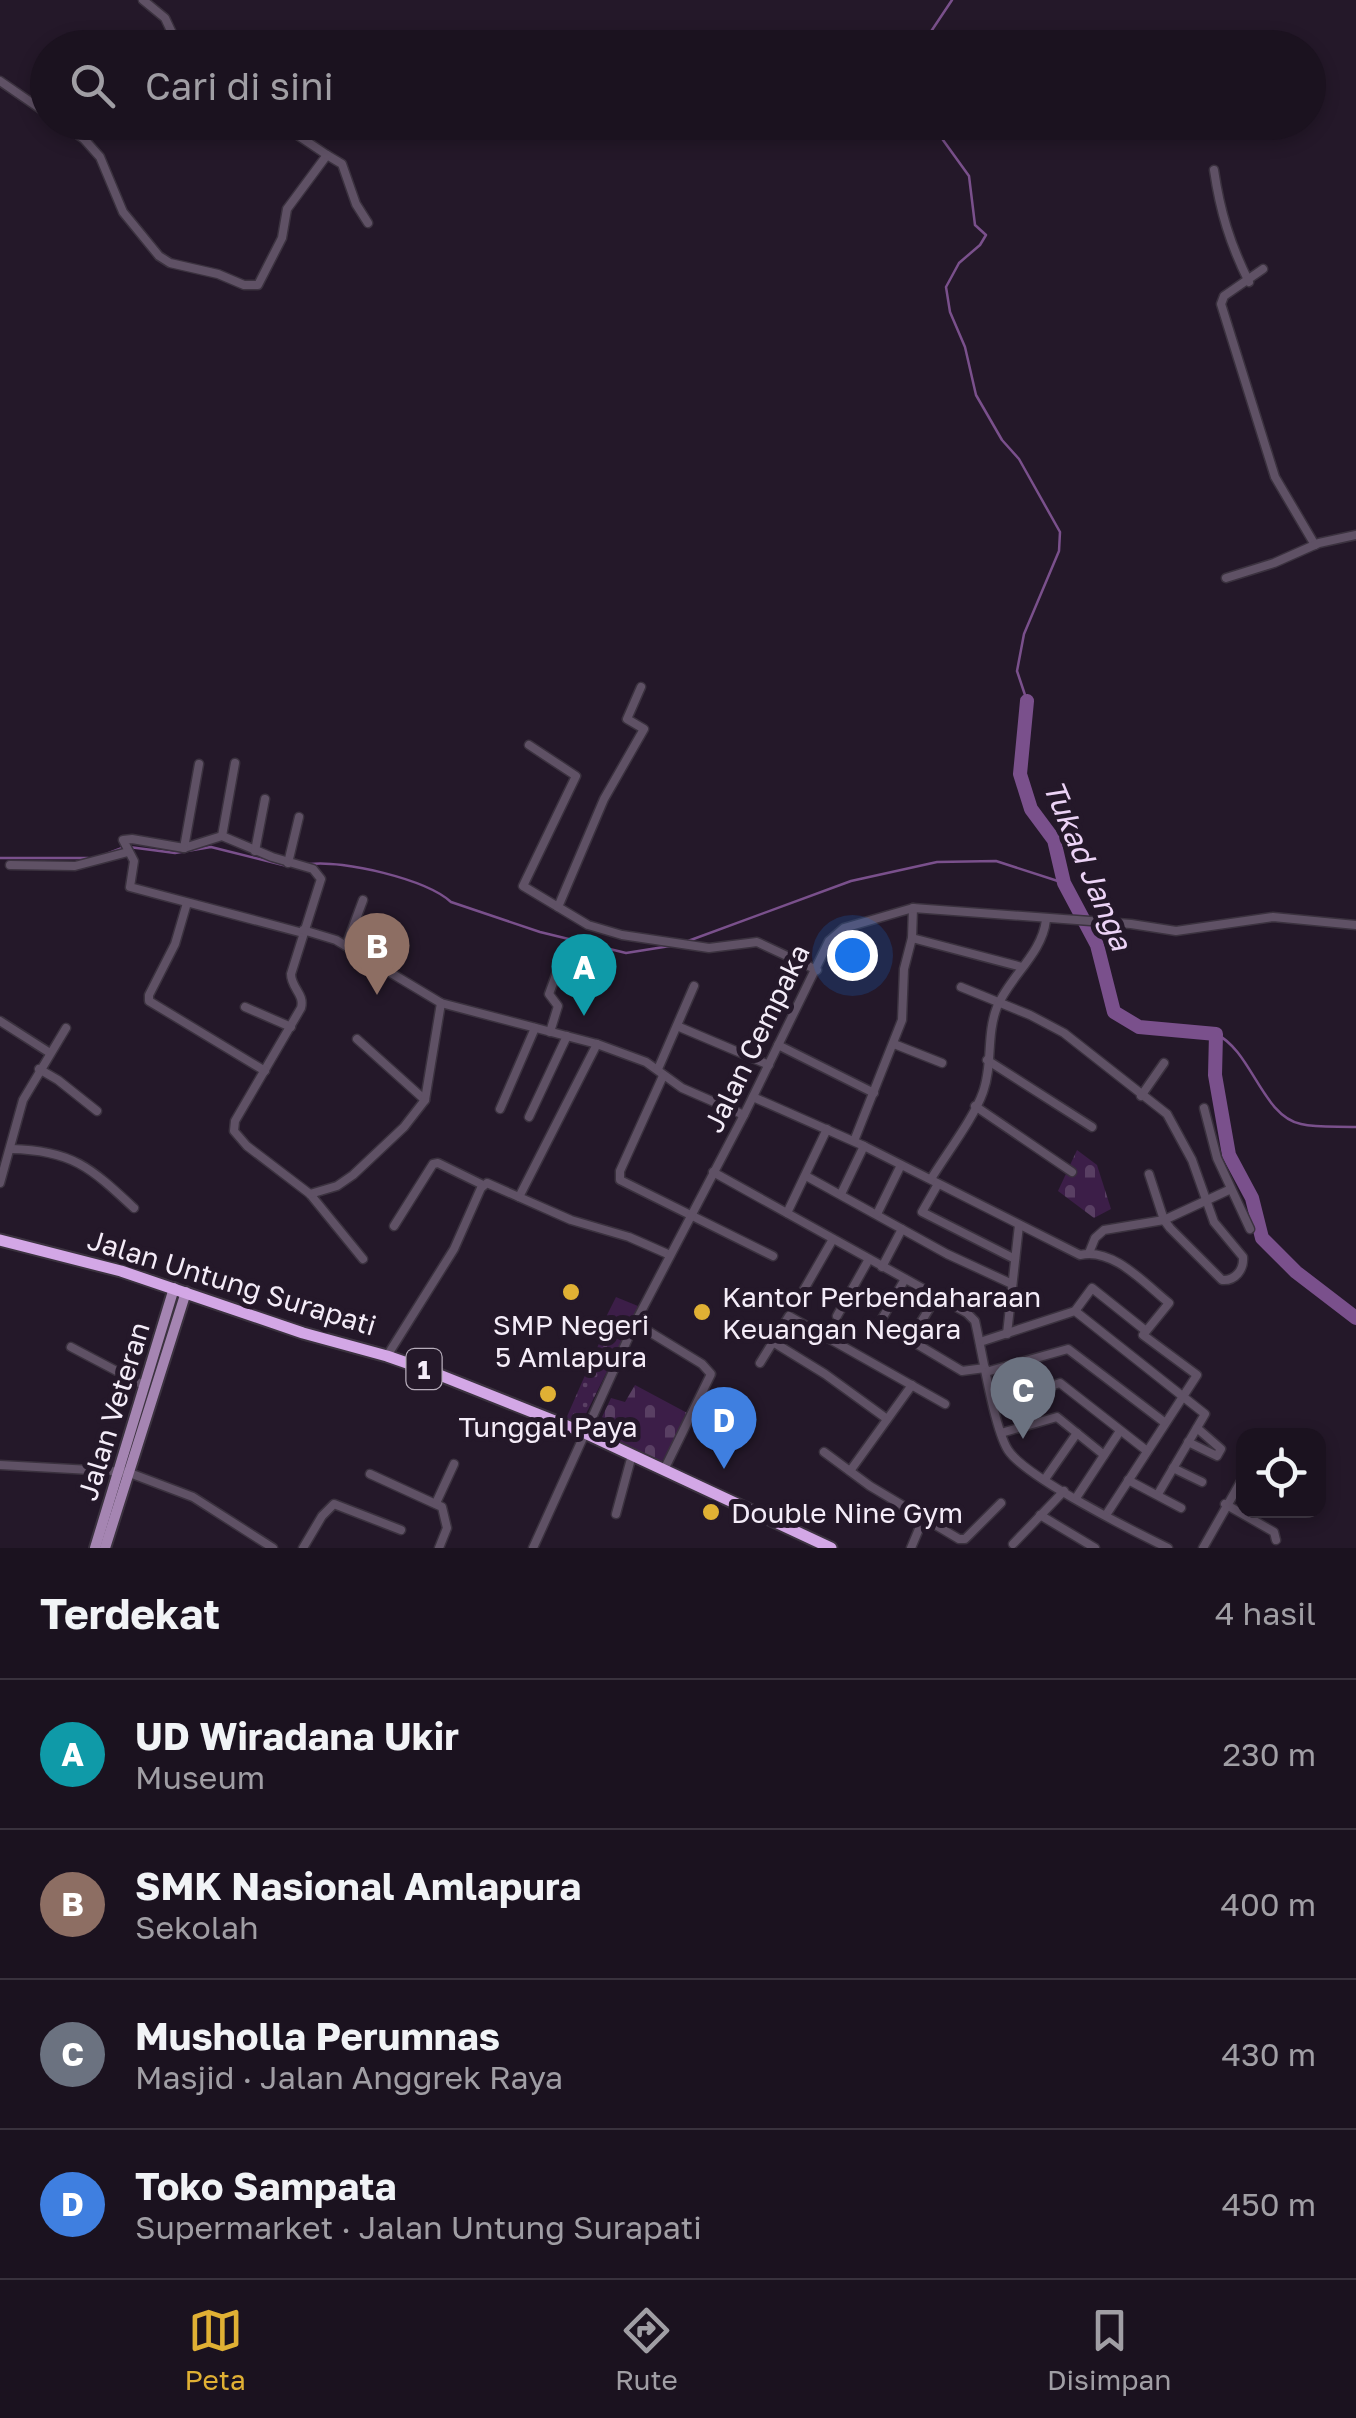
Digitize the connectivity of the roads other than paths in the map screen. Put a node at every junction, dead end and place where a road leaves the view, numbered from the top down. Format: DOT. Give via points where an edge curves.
graph roads {
  1 [pos="143,0"];
  2 [pos="171,30"];
  3 [pos="0,81"];
  4 [pos="30,102"];
  5 [pos="85,140"];
  6 [pos="305,140"];
  7 [pos="327,155"];
  8 [pos="1214,170"];
  9 [pos="368,224"];
  10 [pos="1263,269"];
  11 [pos="1249,282"];
  12 [pos="1356,535"];
  13 [pos="1315,545"];
  14 [pos="1226,578"];
  15 [pos="641,687"];
  16 [pos="529,745"];
  17 [pos="235,763"];
  18 [pos="199,764"];
  19 [pos="265,799"];
  20 [pos="298,817"];
  21 [pos="222,836"];
  22 [pos="184,848"];
  23 [pos="125,849"];
  24 [pos="255,851"];
  25 [pos="288,862"];
  26 [pos="10,865"];
  27 [pos="362,900"];
  28 [pos="187,903"];
  29 [pos="558,907"];
  30 [pos="913,908"];
  31 [pos="1046,920"];
  32 [pos="1356,925"];
  33 [pos="303,932"];
  34 [pos="912,938"];
  35 [pos="346,946"];
  36 [pos="562,960"];
  37 [pos="1022,966"];
  38 [pos="817,970"];
  39 [pos="694,986"];
  40 [pos="961,987"];
  41 [pos="441,1003"];
  42 [pos="999,1003"];
  43 [pos="245,1007"];
  44 [pos="0,1020"];
  45 [pos="677,1026"];
  46 [pos="66,1028"];
  47 [pos="291,1028"];
  48 [pos="535,1028"];
  49 [pos="550,1032"];
  50 [pos="568,1036"];
  51 [pos="357,1040"];
  52 [pos="597,1044"];
  53 [pos="894,1044"];
  54 [pos="778,1045"];
  55 [pos="50,1052"];
  56 [pos="987,1060"];
  57 [pos="942,1064"];
  58 [pos="1164,1064"];
  59 [pos="769,1065"];
  60 [pos="39,1070"];
  61 [pos="265,1071"];
  62 [pos="661,1072"];
  63 [pos="874,1093"];
  64 [pos="1141,1096"];
  65 [pos="753,1098"];
  66 [pos="425,1100"];
  67 [pos="976,1106"];
  68 [pos="1204,1108"];
  69 [pos="97,1110"];
  70 [pos="500,1110"];
  71 [pos="744,1115"];
  72 [pos="529,1117"];
  73 [pos="1092,1127"];
  74 [pos="828,1129"];
  75 [pos="854,1142"];
  76 [pos="864,1146"];
  77 [pos="11,1149"];
  78 [pos="901,1165"];
  79 [pos="713,1172"];
  80 [pos="1072,1172"];
  81 [pos="1149,1174"];
  82 [pos="806,1176"];
  83 [pos="934,1182"];
  84 [pos="0,1183"];
  85 [pos="483,1185"];
  86 [pos="1231,1189"];
  87 [pos="310,1194"];
  88 [pos="841,1194"];
  89 [pos="519,1198"];
  90 [pos="1206,1200"];
  91 [pos="134,1208"];
  92 [pos="786,1213"];
  93 [pos="691,1214"];
  94 [pos="877,1214"];
  95 [pos="1164,1220"];
  96 [pos="1019,1224"];
  97 [pos="394,1226"];
  98 [pos="902,1229"];
  99 [pos="1250,1229"];
  100 [pos="833,1239"];
  101 [pos="0,1240"];
  102 [pos="1089,1253"];
  103 [pos="670,1255"];
  104 [pos="773,1256"];
  105 [pos="363,1259"];
  106 [pos="1015,1259"];
  107 [pos="869,1260"];
  108 [pos="882,1267"];
  109 [pos="905,1280"];
  110 [pos="1012,1284"];
  111 [pos="180,1290"];
  112 [pos="936,1296"];
  113 [pos="798,1300"];
  114 [pos="1075,1312"];
  115 [pos="837,1316"];
  116 [pos="635,1322"];
  117 [pos="876,1330"];
  118 [pos="1146,1331"];
  119 [pos="1007,1334"];
  120 [pos="773,1342"];
  121 [pos="980,1342"];
  122 [pos="71,1347"];
  123 [pos="388,1356"];
  124 [pos="760,1362"];
  125 [pos="986,1370"];
  126 [pos="912,1385"];
  127 [pos="144,1386"];
  128 [pos="1181,1396"];
  129 [pos="945,1404"];
  130 [pos="994,1404"];
  131 [pos="888,1419"];
  132 [pos="1164,1422"];
  133 [pos="1197,1428"];
  134 [pos="1120,1430"];
  135 [pos="585,1433"];
  136 [pos="1001,1433"];
  137 [pos="1077,1433"];
  138 [pos="1188,1442"];
  139 [pos="1147,1450"];
  140 [pos="824,1452"];
  141 [pos="632,1455"];
  142 [pos="1104,1455"];
  143 [pos="454,1464"];
  144 [pos="0,1465"];
  145 [pos="1172,1468"];
  146 [pos="123,1470"];
  147 [pos="664,1470"];
  148 [pos="850,1471"];
  149 [pos="370,1474"];
  150 [pos="1045,1480"];
  151 [pos="1128,1480"];
  152 [pos="1202,1482"];
  153 [pos="1236,1488"];
  154 [pos="1064,1491"];
  155 [pos="1158,1494"];
  156 [pos="1076,1498"];
  157 [pos="1000,1502"];
  158 [pos="436,1503"];
  159 [pos="1225,1504"];
  160 [pos="1181,1508"];
  161 [pos="616,1514"];
  162 [pos="1040,1515"];
  163 [pos="1106,1515"];
  164 [pos="924,1517"];
  165 [pos="401,1530"];
  166 [pos="1276,1540"];
  167 [pos="1013,1544"];
  168 [pos="95,1548"];
  169 [pos="104,1548"];
  170 [pos="274,1548"];
  171 [pos="303,1548"];
  172 [pos="439,1548"];
  173 [pos="533,1548"];
  174 [pos="831,1548"];
  175 [pos="910,1548"];
  176 [pos="1095,1548"];
  177 [pos="1168,1548"];
  178 [pos="1202,1548"];
  1 -- 2 [label="street"];
  3 -- 4 [label="street"];
  5 -- 7 [label="street" via="100,156 123,212 160,256 252,287 262,282 276,251 287,208"];
  6 -- 7 [label="street"];
  7 -- 9 [label="street" via="342,164"];
  8 -- 11 [label="street" via="1221,217"];
  10 -- 11 [label="street"];
  11 -- 13 [label="street" via="1221,304 1275,478"];
  12 -- 13 [label="street"];
  13 -- 14 [label="street"];
  15 -- 29 [label="street" via="627,719 644,729 604,800"];
  16 -- 29 [label="street" via="576,776 523,886"];
  17 -- 21 [label="street"];
  18 -- 22 [label="street"];
  19 -- 24 [label="street"];
  20 -- 25 [label="street"];
  21 -- 22 [label="street"];
  21 -- 24 [label="street"];
  22 -- 23 [label="street" via="132,839 124,840"];
  23 -- 26 [label="street" via="75,866"];
  23 -- 28 [label="street" via="135,865 132,890"];
  24 -- 25 [label="street"];
  25 -- 33 [label="street" via="320,876"];
  27 -- 35 [label="street"];
  28 -- 33 [label="street"];
  28 -- 61 [label="street" via="149,1002"];
  29 -- 38 [label="street" via="588,925 670,945 757,942"];
  30 -- 31 [label="street, Jalan Cempaka"];
  30 -- 34 [label="street"];
  30 -- 38 [label="street, Jalan Cempaka" via="839,930"];
  31 -- 32 [label="street, Jalan Cempaka" via="1196,930 1273,916"];
  31 -- 37 [label="street"];
  33 -- 35 [label="street"];
  33 -- 47 [label="street" via="291,981 303,1002"];
  34 -- 37 [label="street"];
  34 -- 53 [label="street"];
  35 -- 41 [label="street"];
  36 -- 49 [label="street" via="549,994 558,1006"];
  37 -- 42 [label="street"];
  38 -- 54 [label="street, Jalan Cempaka"];
  39 -- 45 [label="street"];
  40 -- 42 [label="street"];
  41 -- 48 [label="street"];
  41 -- 66 [label="street"];
  42 -- 56 [label="street"];
  42 -- 64 [label="street" via="1064,1033"];
  43 -- 47 [label="street"];
  44 -- 55 [label="street"];
  45 -- 59 [label="street"];
  45 -- 62 [label="street"];
  46 -- 55 [label="street"];
  47 -- 61 [label="street"];
  48 -- 49 [label="street"];
  48 -- 70 [label="street"];
  49 -- 50 [label="street"];
  50 -- 52 [label="street"];
  50 -- 72 [label="street"];
  51 -- 66 [label="street"];
  52 -- 62 [label="street"];
  52 -- 89 [label="street"];
  53 -- 57 [label="street"];
  53 -- 63 [label="street"];
  54 -- 59 [label="street, Jalan Cempaka"];
  54 -- 63 [label="street"];
  55 -- 60 [label="street"];
  56 -- 67 [label="street"];
  56 -- 73 [label="street"];
  58 -- 64 [label="street"];
  59 -- 65 [label="street, Jalan Cempaka"];
  60 -- 69 [label="street"];
  60 -- 77 [label="street"];
  61 -- 87 [label="street" via="234,1132"];
  62 -- 71 [label="street"];
  62 -- 93 [label="street" via="619,1176 629,1187"];
  63 -- 75 [label="street"];
  64 -- 90 [label="street" via="1173,1122"];
  65 -- 71 [label="street, Jalan Cempaka"];
  65 -- 74 [label="street"];
  66 -- 87 [label="street" via="353,1175"];
  67 -- 80 [label="street"];
  67 -- 83 [label="street"];
  68 -- 86 [label="street"];
  71 -- 79 [label="street, Jalan Cempaka"];
  74 -- 75 [label="street"];
  74 -- 82 [label="street"];
  75 -- 76 [label="street"];
  76 -- 78 [label="street"];
  76 -- 88 [label="street"];
  77 -- 84 [label="street"];
  77 -- 91 [label="street" via="74,1158"];
  78 -- 83 [label="street"];
  78 -- 94 [label="street"];
  79 -- 92 [label="street"];
  79 -- 93 [label="street, Jalan Cempaka"];
  81 -- 95 [label="street"];
  82 -- 88 [label="street"];
  82 -- 92 [label="street"];
  83 -- 96 [label="street"];
  83 -- 106 [label="street" via="922,1212"];
  85 -- 89 [label="street"];
  85 -- 97 [label="street" via="433,1164"];
  85 -- 123 [label="street" via="454,1249"];
  86 -- 90 [label="street"];
  86 -- 99 [label="street"];
  87 -- 105 [label="street"];
  88 -- 94 [label="street"];
  89 -- 103 [label="street"];
  90 -- 95 [label="street"];
  90 -- 95 [label="street" via="1219,1232 1243,1257 1231,1280 1222,1280"];
  92 -- 100 [label="street"];
  93 -- 103 [label="street, Jalan Cempaka"];
  93 -- 104 [label="street"];
  94 -- 98 [label="street"];
  95 -- 102 [label="street" via="1104,1230"];
  96 -- 102 [label="street" via="1080,1255"];
  96 -- 106 [label="street"];
  98 -- 108 [label="street"];
  98 -- 110 [label="street"];
  100 -- 107 [label="street"];
  100 -- 113 [label="street"];
  101 -- 111 [label="highway, Jalan Untung Surapati / 1"];
  102 -- 118 [label="street" via="1116,1262 1169,1303"];
  103 -- 116 [label="street, Jalan Cempaka"];
  106 -- 110 [label="street"];
  107 -- 108 [label="street"];
  107 -- 115 [label="street"];
  108 -- 109 [label="street"];
  109 -- 112 [label="street"];
  109 -- 117 [label="street"];
  110 -- 119 [label="street"];
  111 -- 123 [label="highway, Jalan Untung Surapati / 1"];
  111 -- 127 [label="main road, Jalan Veteran"];
  111 -- 146 [label="main road, Jalan Veteran"];
  112 -- 121 [label="street" via="972,1317"];
  112 -- 125 [label="street" via="910,1340 962,1371"];
  114 -- 118 [label="street" via="1092,1288"];
  114 -- 119 [label="street"];
  114 -- 128 [label="street"];
  116 -- 135 [label="street, Jalan Cempaka"];
  116 -- 147 [label="street" via="711,1374"];
  118 -- 128 [label="street" via="1197,1375"];
  119 -- 121 [label="street"];
  120 -- 124 [label="street"];
  120 -- 126 [label="street" via="789,1316"];
  120 -- 131 [label="street"];
  121 -- 125 [label="street"];
  122 -- 127 [label="street"];
  123 -- 135 [label="highway, Jalan Untung Surapati / 1"];
  125 -- 130 [label="street"];
  125 -- 132 [label="street" via="1068,1349"];
  126 -- 129 [label="street"];
  126 -- 131 [label="street"];
  127 -- 146 [label="main road, Jalan Veteran"];
  128 -- 132 [label="street"];
  128 -- 133 [label="street" via="1206,1414"];
  130 -- 134 [label="street" via="1060,1383"];
  130 -- 136 [label="street"];
  131 -- 148 [label="street"];
  132 -- 139 [label="street"];
  133 -- 138 [label="street"];
  133 -- 138 [label="street" via="1220,1449 1217,1456"];
  134 -- 139 [label="street"];
  134 -- 142 [label="street"];
  135 -- 141 [label="highway, Jalan Untung Surapati / 1"];
  135 -- 173 [label="street, Jalan Cempaka"];
  136 -- 137 [label="street" via="1056,1417"];
  136 -- 150 [label="street" via="1010,1454"];
  137 -- 142 [label="street"];
  137 -- 150 [label="street"];
  138 -- 145 [label="street"];
  139 -- 151 [label="street"];
  140 -- 148 [label="street"];
  141 -- 147 [label="highway, Jalan Untung Surapati / 1"];
  141 -- 161 [label="street"];
  142 -- 156 [label="street"];
  143 -- 158 [label="street"];
  144 -- 146 [label="street"];
  145 -- 152 [label="street"];
  145 -- 155 [label="street"];
  146 -- 168 [label="main road, Jalan Veteran"];
  146 -- 169 [label="main road, Jalan Veteran"];
  146 -- 170 [label="street" via="193,1497"];
  147 -- 174 [label="highway, Jalan Untung Surapati / 1"];
  148 -- 164 [label="street"];
  149 -- 158 [label="street"];
  150 -- 154 [label="street"];
  151 -- 155 [label="street"];
  151 -- 163 [label="street"];
  153 -- 159 [label="street"];
  154 -- 156 [label="street"];
  154 -- 162 [label="street"];
  155 -- 160 [label="street"];
  156 -- 163 [label="street"];
  157 -- 164 [label="street" via="964,1539"];
  158 -- 172 [label="street" via="447,1528"];
  159 -- 166 [label="street" via="1274,1532"];
  159 -- 178 [label="street"];
  162 -- 167 [label="street"];
  162 -- 176 [label="street"];
  163 -- 177 [label="street"];
  164 -- 175 [label="street"];
  165 -- 171 [label="street" via="334,1504"];
}
